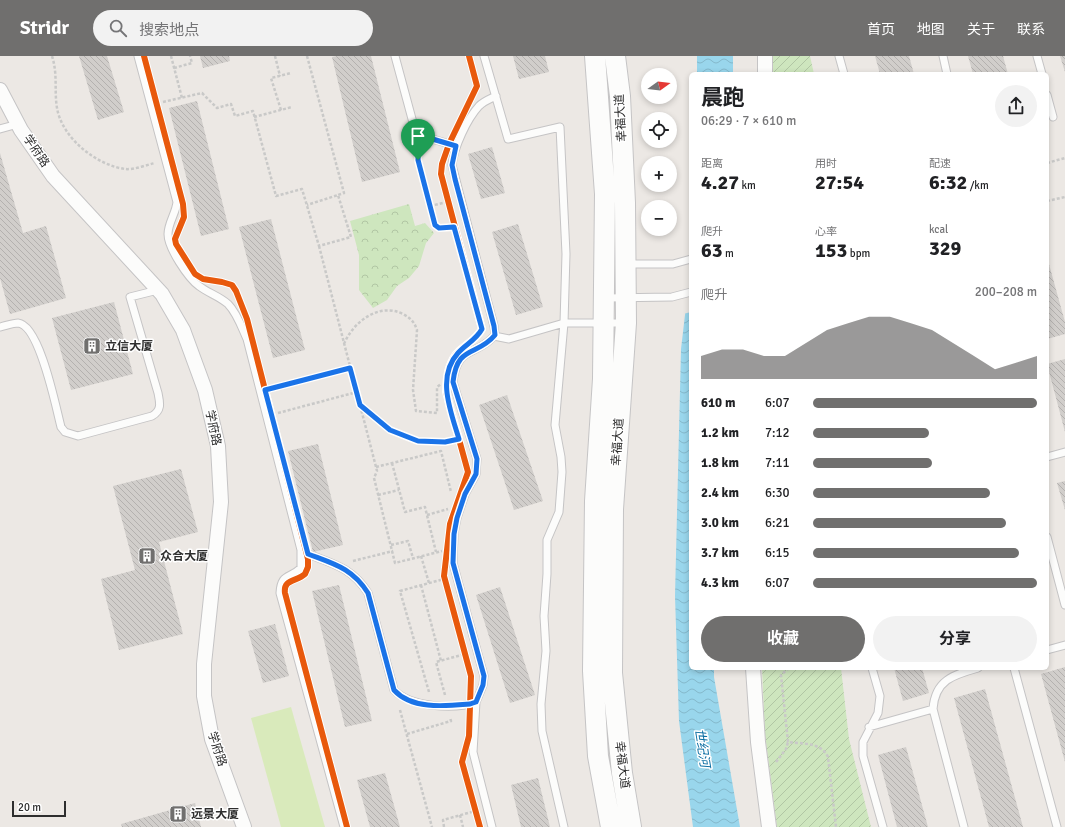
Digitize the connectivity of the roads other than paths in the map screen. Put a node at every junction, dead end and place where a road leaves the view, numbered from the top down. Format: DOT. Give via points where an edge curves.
graph roads {
  1 [pos="138,56"];
  2 [pos="396,56"];
  3 [pos="484,56"];
  4 [pos="596,56"];
  5 [pos="615,56"];
  6 [pos="765,56"];
  7 [pos="839,56"];
  8 [pos="943,56"];
  9 [pos="1037,56"];
  10 [pos="765,72"];
  11 [pos="843,72"];
  12 [pos="947,72"];
  13 [pos="1041,72"];
  14 [pos="0,90"];
  15 [pos="496,96"];
  16 [pos="1049,102"];
  17 [pos="1053,117"];
  18 [pos="18,124"];
  19 [pos="0,129"];
  20 [pos="456,146"];
  21 [pos="689,259"];
  22 [pos="615,264"];
  23 [pos="158,290"];
  24 [pos="689,292"];
  25 [pos="604,298"];
  26 [pos="626,298"];
  27 [pos="604,322"];
  28 [pos="564,323"];
  29 [pos="626,323"];
  30 [pos="0,328"];
  31 [pos="494,336"];
  32 [pos="1065,452"];
  33 [pos="1049,456"];
  34 [pos="1049,545"];
  35 [pos="308,554"];
  36 [pos="1065,605"];
  37 [pos="1065,645"];
  38 [pos="1049,649"];
  39 [pos="753,670"];
  40 [pos="873,670"];
  41 [pos="970,670"];
  42 [pos="1015,670"];
  43 [pos="476,702"];
  44 [pos="933,709"];
  45 [pos="869,727"];
  46 [pos="244,827"];
  47 [pos="344,827"];
  48 [pos="492,827"];
  49 [pos="564,827"];
  50 [pos="611,827"];
  51 [pos="631,827"];
  52 [pos="770,827"];
  53 [pos="883,827"];
  54 [pos="964,827"];
  55 [pos="1057,827"];
  1 -- 47 [label="lane" via="177,202 168,229 170,246 199,286 228,304 247,339 301,550 301,568 284,577 280,584 280,593"];
  2 -- 20 [label="lane" via="415,130 419,135"];
  3 -- 15 [label="lane"];
  4 -- 22 [label="main road, 幸福大道" via="605,194"];
  5 -- 22 [label="main road, 幸福大道" via="621,111 625,203"];
  6 -- 10 [label="street"];
  7 -- 11 [label="lane"];
  8 -- 12 [label="lane"];
  9 -- 13 [label="lane"];
  14 -- 18 [label="street, 学府路"];
  15 -- 20 [label="lane" via="480,104"];
  15 -- 28 [label="lane" via="508,139 560,127 566,254"];
  16 -- 17 [label="lane"];
  18 -- 19 [label="lane"];
  18 -- 23 [label="street, 学府路" via="53,176"];
  20 -- 31 [label="lane" via="452,159 453,172 494,326"];
  21 -- 22 [label="lane" via="673,264"];
  22 -- 25 [label="main road, 幸福大道"];
  22 -- 26 [label="main road, 幸福大道"];
  23 -- 30 [label="lane" via="130,297 158,393 158,412 152,416 78,436 65,432 61,427 39,347 32,332 19,323"];
  23 -- 46 [label="street, 学府路" via="183,330 205,390 218,446 221,502 204,664 204,696 212,739"];
  24 -- 26 [label="lane" via="672,297"];
  25 -- 26 [label="lane"];
  25 -- 27 [label="main road, 幸福大道"];
  26 -- 29 [label="main road, 幸福大道"];
  27 -- 28 [label="lane"];
  27 -- 29 [label="lane"];
  27 -- 50 [label="main road, 幸福大道" via="595,501 593,671 598,756"];
  28 -- 31 [label="lane" via="509,339"];
  28 -- 49 [label="lane" via="555,425 562,472 559,512 547,540 544,616 546,651 541,704 542,731"];
  29 -- 51 [label="main road, 幸福大道" via="613,509 612,673 622,773"];
  31 -- 43 [label="lane" via="464,354 454,372 453,382 477,459 476,474 465,494 457,518 453,563 484,676"];
  32 -- 33 [label="lane"];
  34 -- 36 [label="lane"];
  35 -- 43 [label="lane" via="337,565 356,577 368,593 394,690 400,696 427,705 448,706"];
  37 -- 38 [label="lane"];
  39 -- 52 [label="street" via="758,742"];
  40 -- 45 [label="lane" via="880,696 878,713"];
  41 -- 44 [label="lane" via="954,674 947,679 934,696"];
  42 -- 55 [label="lane"];
  43 -- 48 [label="lane" via="474,752"];
  44 -- 45 [label="lane"];
  44 -- 54 [label="lane"];
  45 -- 53 [label="lane" via="863,756"];
}
